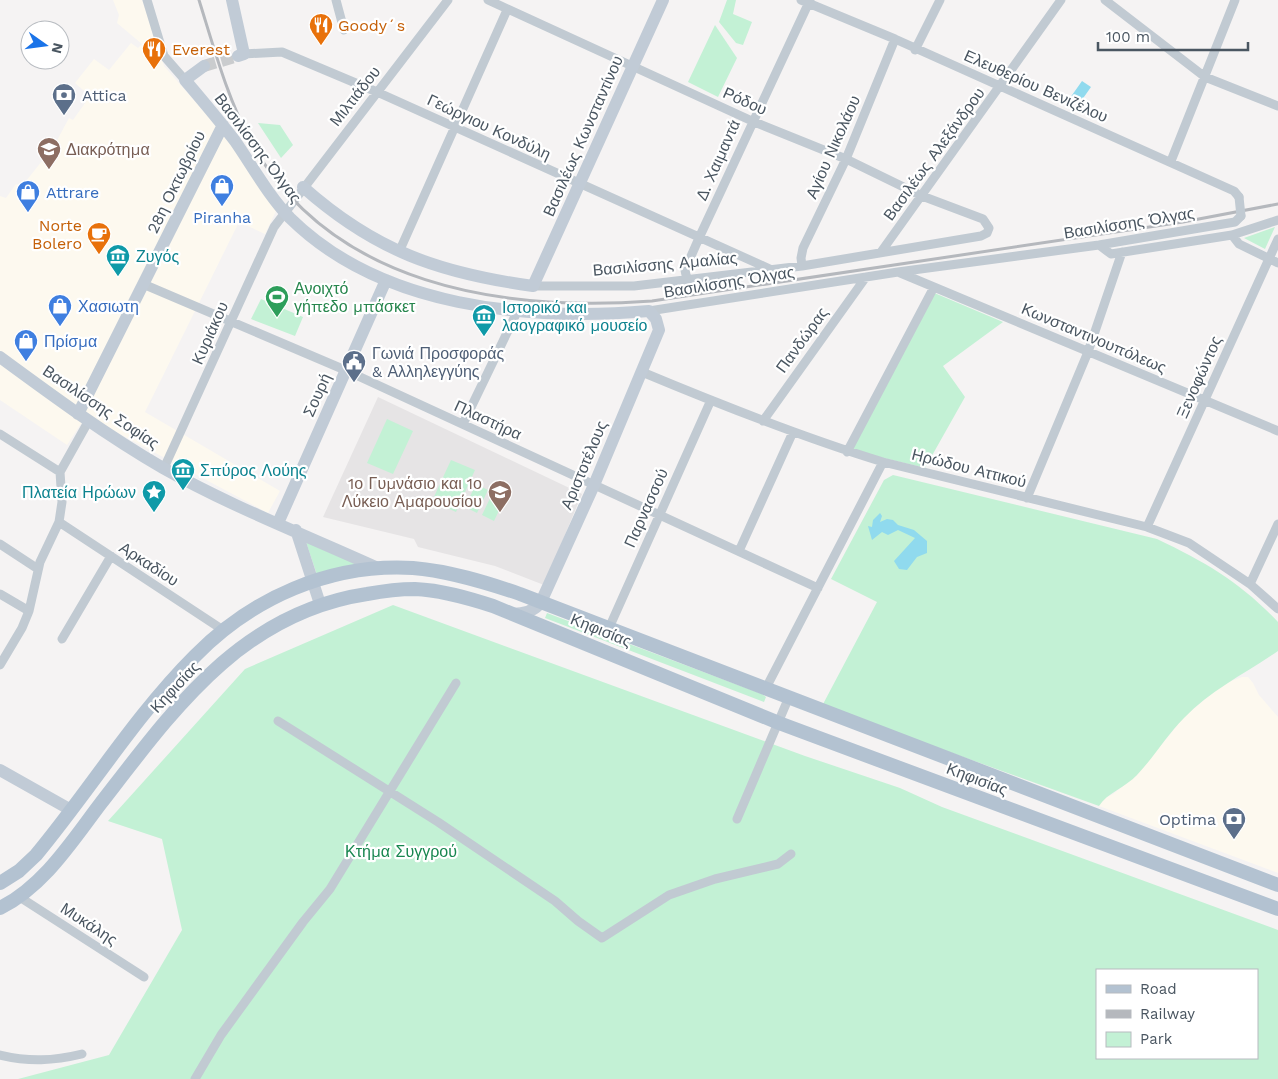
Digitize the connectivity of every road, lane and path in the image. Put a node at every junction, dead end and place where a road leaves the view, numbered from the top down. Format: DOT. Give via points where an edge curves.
graph roads {
  1 [pos="146,0"];
  2 [pos="232,0"];
  3 [pos="336,0"];
  4 [pos="448,0"];
  5 [pos="488,0"];
  6 [pos="663,0"];
  7 [pos="940,0"];
  8 [pos="1062,0"];
  9 [pos="1105,0"];
  10 [pos="1235,0"];
  11 [pos="806,1"];
  12 [pos="506,10"];
  13 [pos="344,30"];
  14 [pos="895,40"];
  15 [pos="915,50"];
  16 [pos="241,55"];
  17 [pos="634,65"];
  18 [pos="204,66"];
  19 [pos="1205,77"];
  20 [pos="184,80"];
  21 [pos="1001,87"];
  22 [pos="377,92"];
  23 [pos="1278,106"];
  24 [pos="752,121"];
  25 [pos="223,124"];
  26 [pos="454,128"];
  27 [pos="846,159"];
  28 [pos="1171,161"];
  29 [pos="579,185"];
  30 [pos="303,188"];
  31 [pos="922,196"];
  32 [pos="284,211"];
  33 [pos="1241,216"];
  34 [pos="1278,220"];
  35 [pos="989,228"];
  36 [pos="1232,235"];
  37 [pos="698,238"];
  38 [pos="1278,239"];
  39 [pos="1099,245"];
  40 [pos="399,252"];
  41 [pos="881,252"];
  42 [pos="1122,252"];
  43 [pos="1269,259"];
  44 [pos="1278,263"];
  45 [pos="802,266"];
  46 [pos="772,270"];
  47 [pos="898,272"];
  48 [pos="866,277"];
  49 [pos="386,280"];
  50 [pos="686,280"];
  51 [pos="144,284"];
  52 [pos="533,286"];
  53 [pos="934,287"];
  54 [pos="518,310"];
  55 [pos="649,311"];
  56 [pos="231,323"];
  57 [pos="1088,352"];
  58 [pos="0,357"];
  59 [pos="345,370"];
  60 [pos="642,372"];
  61 [pos="711,400"];
  62 [pos="1205,400"];
  63 [pos="83,418"];
  64 [pos="763,421"];
  65 [pos="463,424"];
  66 [pos="1278,431"];
  67 [pos="793,432"];
  68 [pos="0,434"];
  69 [pos="847,452"];
  70 [pos="883,462"];
  71 [pos="164,468"];
  72 [pos="60,472"];
  73 [pos="594,486"];
  74 [pos="1027,498"];
  75 [pos="660,515"];
  76 [pos="59,522"];
  77 [pos="278,523"];
  78 [pos="1278,524"];
  79 [pos="1148,527"];
  80 [pos="296,530"];
  81 [pos="0,544"];
  82 [pos="739,552"];
  83 [pos="110,556"];
  84 [pos="38,569"];
  85 [pos="380,569"];
  86 [pos="311,581"];
  87 [pos="1250,584"];
  88 [pos="818,588"];
  89 [pos="0,594"];
  90 [pos="541,602"];
  91 [pos="320,604"];
  92 [pos="1278,609"];
  93 [pos="29,612"];
  94 [pos="512,614"];
  95 [pos="609,628"];
  96 [pos="223,630"];
  97 [pos="62,639"];
  98 [pos="0,665"];
  99 [pos="456,683"];
  100 [pos="766,688"];
  101 [pos="789,697"];
  102 [pos="278,721"];
  103 [pos="779,723"];
  104 [pos="0,770"];
  105 [pos="390,793"];
  106 [pos="71,810"];
  107 [pos="737,819"];
  108 [pos="791,854"];
  109 [pos="2,879"];
  110 [pos="1278,885"];
  111 [pos="18,896"];
  112 [pos="0,908"];
  113 [pos="1278,909"];
  114 [pos="144,977"];
  115 [pos="82,1054"];
  116 [pos="0,1055"];
  117 [pos="195,1079"];
  1 -- 20 [label="street" via="164,56"];
  2 -- 16 [label="street"];
  3 -- 13 [label="street"];
  4 -- 22 [label="street, Μιλτιάδου"];
  5 -- 12 [label="street, Ρόδου"];
  6 -- 17 [label="street, Βασιλέως Κωνσταντίνου"];
  7 -- 15 [label="street"];
  8 -- 21 [label="street, Βασιλέως Αλεξάνδρου"];
  9 -- 19 [label="street"];
  10 -- 19 [label="street"];
  11 -- 14 [label="street, Ελευθερίου Βενιζέλου"];
  11 -- 24 [label="street, Δ. Χαιμαντά"];
  12 -- 17 [label="street, Ρόδου"];
  12 -- 26 [label="street"];
  14 -- 15 [label="street, Ελευθερίου Βενιζέλου"];
  14 -- 27 [label="street, Αγίου Νικολάου"];
  15 -- 21 [label="street, Ελευθερίου Βενιζέλου"];
  16 -- 22 [label="street, Γεώργιου Κονδύλη" via="282,52"];
  17 -- 24 [label="street, Ρόδου"];
  17 -- 29 [label="street, Βασιλέως Κωνσταντίνου"];
  18 -- 20 [label="street"];
  19 -- 23 [label="street"];
  19 -- 28 [label="street"];
  20 -- 25 [label="street, Βασιλίσσης Όλγας"];
  21 -- 28 [label="street, Ελευθερίου Βενιζέλου"];
  21 -- 31 [label="street, Βασιλέως Αλεξάνδρου"];
  22 -- 26 [label="street, Γεώργιου Κονδύλη"];
  22 -- 30 [label="street, Μιλτιάδου"];
  24 -- 27 [label="street, Ρόδου"];
  24 -- 37 [label="street, Δ. Χαιμαντά"];
  25 -- 32 [label="street, Βασιλίσσης Όλγας"];
  25 -- 51 [label="street, 28η Οκτωβρίου"];
  26 -- 29 [label="street, Γεώργιου Κονδύλη"];
  26 -- 40 [label="street"];
  27 -- 31 [label="street, Ρόδου"];
  27 -- 45 [label="street, Αγίου Νικολάου" via="803,248"];
  28 -- 33 [label="street, Ελευθερίου Βενιζέλου, bridge" via="1234,191"];
  29 -- 37 [label="street, Γεώργιου Κονδύλη"];
  29 -- 52 [label="street, Βασιλέως Κωνσταντίνου"];
  30 -- 32 [label="street, Μιλτιάδου"];
  30 -- 40 [label="street, Βασιλίσσης Αμαλίας" via="333,214"];
  31 -- 35 [label="street, Ρόδου" via="983,219"];
  31 -- 41 [label="street, Βασιλέως Αλεξάνδρου"];
  32 -- 49 [label="street, Βασιλίσσης Όλγας" via="328,250"];
  32 -- 56 [label="street, Κυριάκου"];
  33 -- 39 [label="street, Βασιλίσσης Όλγας" via="1235,222"];
  34 -- 36 [label="street"];
  35 -- 41 [label="street, Βασιλίσσης Αμαλίας" via="981,236"];
  36 -- 42 [label="street"];
  36 -- 43 [label="street" via="1239,244"];
  37 -- 46 [label="street, Γεώργιου Κονδύλη"];
  37 -- 50 [label="street, Δ. Χαιμαντά" via="686,270"];
  38 -- 43 [label="street, Ξενοφώντος"];
  39 -- 42 [label="street" via="1111,254"];
  39 -- 47 [label="street, Βασιλίσσης Όλγας"];
  40 -- 52 [label="street, Βασιλίσσης Αμαλίας" via="458,273"];
  41 -- 45 [label="street, Βασιλίσσης Αμαλίας"];
  42 -- 57 [label="street"];
  43 -- 44 [label="street"];
  43 -- 62 [label="street, Ξενοφώντος"];
  45 -- 46 [label="street, Βασιλίσσης Αμαλίας"];
  46 -- 50 [label="street, Βασιλίσσης Αμαλίας"];
  47 -- 48 [label="street, Βασιλίσσης Όλγας"];
  47 -- 53 [label="street, Κωνσταντινουπόλεως"];
  48 -- 55 [label="street, Βασιλίσσης Όλγας"];
  48 -- 64 [label="street, Πανδώρας"];
  49 -- 54 [label="street, Βασιλίσσης Όλγας" via="450,300"];
  49 -- 59 [label="street, Σουρή"];
  50 -- 52 [label="street, Βασιλίσσης Αμαλίας" via="634,286"];
  51 -- 56 [label="street, Πλαστήρα"];
  51 -- 63 [label="street, 28η Οκτωβρίου"];
  53 -- 57 [label="street, Κωνσταντινουπόλεως"];
  53 -- 69 [label="street"];
  54 -- 55 [label="street, Βασιλίσσης Όλγας" via="586,314"];
  54 -- 65 [label="street"];
  55 -- 60 [label="street, Αριστοτέλους" via="656,318 659,330"];
  56 -- 59 [label="street, Πλαστήρα"];
  56 -- 71 [label="street, Κυριάκου"];
  57 -- 62 [label="street, Κωνσταντινουπόλεως"];
  57 -- 74 [label="street"];
  58 -- 63 [label="street, Βασιλίσσης Σοφίας"];
  59 -- 65 [label="street, Πλαστήρα"];
  59 -- 77 [label="street, Σουρή"];
  60 -- 61 [label="street, Ηρώδου Αττικού"];
  60 -- 73 [label="street, Αριστοτέλους"];
  61 -- 64 [label="street, Ηρώδου Αττικού"];
  61 -- 75 [label="street, Παρνασσού"];
  62 -- 66 [label="street, Κωνσταντινουπόλεως"];
  62 -- 79 [label="street, Ξενοφώντος"];
  63 -- 71 [label="street, Βασιλίσσης Σοφίας"];
  63 -- 72 [label="street"];
  64 -- 67 [label="street, Ηρώδου Αττικού"];
  65 -- 73 [label="street, Πλαστήρα"];
  67 -- 69 [label="street, Ηρώδου Αττικού"];
  67 -- 82 [label="street"];
  68 -- 72 [label="street"];
  69 -- 70 [label="street, Ηρώδου Αττικού"];
  70 -- 74 [label="street, Ηρώδου Αττικού"];
  70 -- 88 [label="street"];
  71 -- 77 [label="street, Βασιλίσσης Σοφίας"];
  72 -- 76 [label="street" via="62,502"];
  73 -- 75 [label="street, Πλαστήρα"];
  73 -- 90 [label="street, Αριστοτέλους"];
  74 -- 79 [label="street, Ηρώδου Αττικού"];
  75 -- 82 [label="street, Πλαστήρα"];
  75 -- 95 [label="street, Παρνασσού"];
  76 -- 83 [label="street, Αρκαδίου"];
  76 -- 84 [label="street"];
  77 -- 80 [label="street, Βασιλίσσης Σοφίας"];
  78 -- 87 [label="street"];
  79 -- 87 [label="street, Ηρώδου Αττικού" via="1189,543"];
  80 -- 85 [label="street, Βασιλίσσης Σοφίας"];
  80 -- 86 [label="street"];
  81 -- 84 [label="street"];
  82 -- 88 [label="street, Πλαστήρα"];
  83 -- 96 [label="street, Αρκαδίου"];
  83 -- 97 [label="street"];
  84 -- 93 [label="street"];
  85 -- 86 [label="main road, Κηφισίας"];
  85 -- 90 [label="main road, Κηφισίας" via="412,568 455,576"];
  86 -- 91 [label="street"];
  86 -- 96 [label="main road, Κηφισίας" via="260,603"];
  87 -- 92 [label="street, Ηρώδου Αττικού"];
  88 -- 100 [label="street"];
  89 -- 93 [label="street"];
  90 -- 94 [label="street" via="527,612"];
  90 -- 95 [label="main road, Κηφισίας"];
  91 -- 94 [label="main road, Κηφισίας" via="358,595 416,589 476,601"];
  91 -- 111 [label="main road, Κηφισίας" via="267,629 204,680 168,720 52,867"];
  93 -- 98 [label="street"];
  94 -- 103 [label="main road, Κηφισίας"];
  95 -- 100 [label="main road, Κηφισίας"];
  96 -- 106 [label="main road, Κηφισίας" via="172,680"];
  99 -- 105 [label="street"];
  100 -- 101 [label="main road, Κηφισίας"];
  101 -- 103 [label="street"];
  101 -- 110 [label="main road, Κηφισίας"];
  102 -- 105 [label="street"];
  103 -- 107 [label="street"];
  103 -- 113 [label="main road, Κηφισίας"];
  104 -- 106 [label="street"];
  105 -- 108 [label="street" via="555,902 602,938 669,895 715,879 778,864"];
  105 -- 117 [label="street" via="330,889 221,1035"];
  106 -- 109 [label="main road, Κηφισίας" via="36,854"];
  111 -- 112 [label="main road, Κηφισίας"];
  111 -- 114 [label="street, Μυκάλης"];
  115 -- 116 [label="street" via="48,1061"];
}
